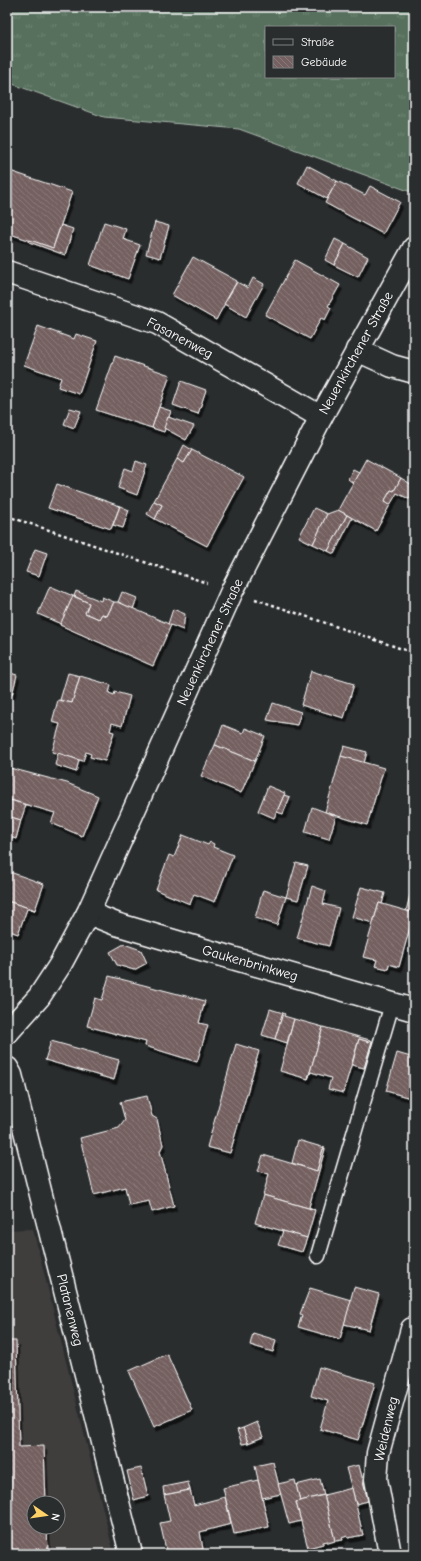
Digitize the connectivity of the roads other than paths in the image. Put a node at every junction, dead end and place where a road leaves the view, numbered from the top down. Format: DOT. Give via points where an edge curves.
graph roads {
  1 [pos="414,248"];
  2 [pos="7,272"];
  3 [pos="357,350"];
  4 [pos="414,372"];
  5 [pos="321,417"];
  6 [pos="88,913"];
  7 [pos="392,1004"];
  8 [pos="414,1010"];
  9 [pos="7,1033"];
  10 [pos="7,1068"];
  11 [pos="318,1256"];
  12 [pos="412,1329"];
  13 [pos="131,1554"];
  14 [pos="390,1554"];
  1 -- 3 [label="street, Neuenkirchener Straße"];
  2 -- 5 [label="street, Fasanenweg" via="157,323"];
  3 -- 4 [label="street" via="392,366"];
  3 -- 5 [label="street, Neuenkirchener Straße"];
  5 -- 6 [label="street, Neuenkirchener Straße" via="232,591"];
  6 -- 7 [label="street, Gaukenbrinkweg" via="116,924"];
  6 -- 9 [label="street, Neuenkirchener Straße" via="60,965 39,997"];
  7 -- 8 [label="street, Gaukenbrinkweg"];
  7 -- 11 [label="lane"];
  10 -- 13 [label="street, Platanenweg" via="11,1075"];
  12 -- 14 [label="street, Weidenweg" via="378,1453 376,1479"];
}
